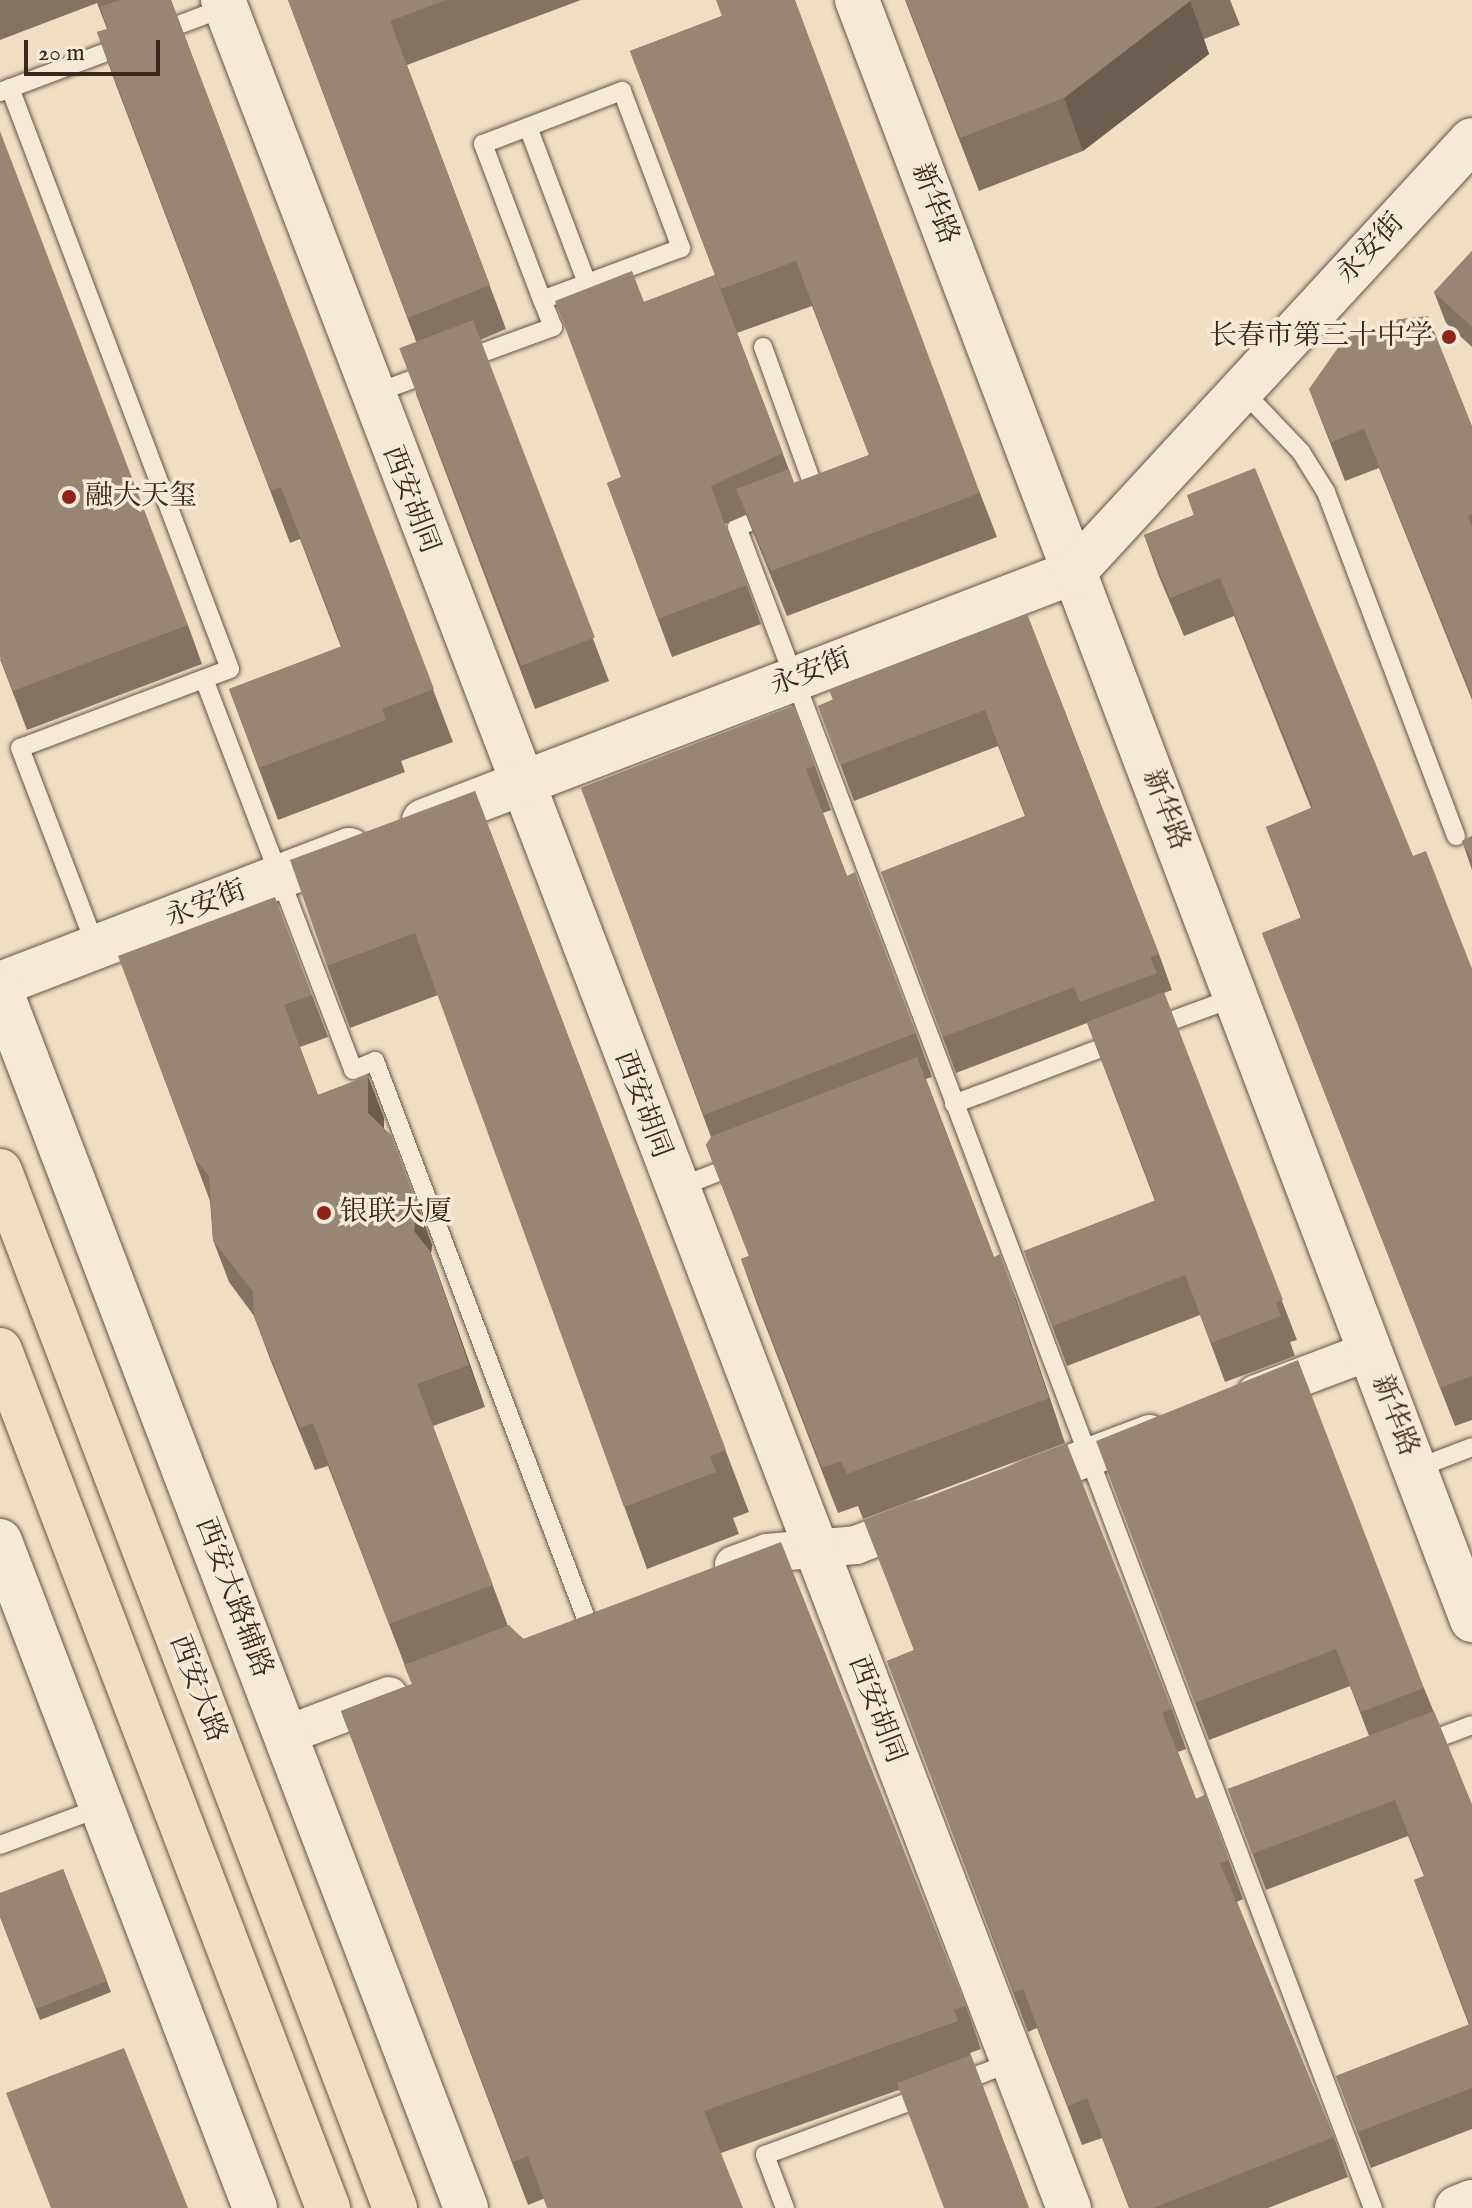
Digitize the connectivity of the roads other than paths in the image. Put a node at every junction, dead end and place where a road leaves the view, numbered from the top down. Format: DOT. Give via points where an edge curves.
graph roads {
  1 [pos="857,0"];
  2 [pos="230,2"];
  3 [pos="5,90"];
  4 [pos="528,127"];
  5 [pos="1472,140"];
  6 [pos="587,283"];
  7 [pos="542,300"];
  8 [pos="763,347"];
  9 [pos="1241,390"];
  10 [pos="371,395"];
  11 [pos="1074,572"];
  12 [pos="204,679"];
  13 [pos="795,679"];
  14 [pos="518,785"];
  15 [pos="1456,836"];
  16 [pos="280,877"];
  17 [pos="96,947"];
  18 [pos="0,986"];
  19 [pos="1236,997"];
  20 [pos="954,1104"];
  21 [pos="760,1156"];
  22 [pos="0,1171"];
  23 [pos="674,1189"];
  24 [pos="0,1350"];
  25 [pos="1370,1351"];
  26 [pos="1472,1447"];
  27 [pos="1087,1458"];
  28 [pos="1415,1469"];
  29 [pos="0,1541"];
  30 [pos="814,1549"];
  31 [pos="698,1579"];
  32 [pos="629,1605"];
  33 [pos="1472,1620"];
  34 [pos="573,1627"];
  35 [pos="429,1681"];
  36 [pos="1472,1725"];
  37 [pos="286,1735"];
  38 [pos="1399,1753"];
  39 [pos="102,1807"];
  40 [pos="0,1845"];
  41 [pos="1012,2062"];
  42 [pos="1472,2202"];
  43 [pos="255,2208"];
  44 [pos="328,2208"];
  45 [pos="395,2208"];
  46 [pos="466,2208"];
  47 [pos="785,2208"];
  48 [pos="1069,2208"];
  49 [pos="1373,2208"];
  50 [pos="1457,2208"];
  1 -- 11 [label="street, 新华路"];
  2 -- 3 [label="lane"];
  2 -- 10 [label="street, 西安胡同"];
  3 -- 12 [label="lane" via="230,669"];
  4 -- 6 [label="lane"];
  4 -- 6 [label="lane" via="622,91 633,120 681,248"];
  4 -- 7 [label="lane" via="483,144"];
  5 -- 9 [label="street, 永安街"];
  6 -- 7 [label="lane"];
  7 -- 10 [label="lane" via="553,327"];
  8 -- 13 [label="lane" via="819,496 737,527"];
  9 -- 11 [label="street, 永安街"];
  9 -- 15 [label="lane" via="1301,452 1326,492"];
  10 -- 14 [label="street, 西安胡同"];
  11 -- 13 [label="street, 永安街"];
  11 -- 19 [label="street, 新华路"];
  12 -- 16 [label="lane"];
  12 -- 17 [label="lane" via="20,748"];
  13 -- 14 [label="street, 永安街"];
  13 -- 20 [label="lane" via="940,1087"];
  14 -- 16 [label="street, 永安街"];
  14 -- 23 [label="street, 西安胡同"];
  16 -- 17 [label="street, 永安街"];
  16 -- 34 [label="lane" via="353,1070 375,1061"];
  17 -- 18 [label="street, 永安街"];
  18 -- 37 [label="street, 西安大路辅路"];
  19 -- 20 [label="lane"];
  19 -- 25 [label="street, 新华路"];
  20 -- 27 [label="lane"];
  21 -- 23 [label="lane"];
  22 -- 45 [label="main road, 西安大路"];
  23 -- 30 [label="street, 西安胡同"];
  24 -- 44 [label="main road"];
  25 -- 27 [label="street"];
  25 -- 28 [label="street, 新华路"];
  26 -- 28 [label="lane"];
  27 -- 30 [label="street" via="856,1545"];
  27 -- 49 [label="lane" via="1232,1816"];
  28 -- 33 [label="street, 新华路"];
  29 -- 39 [label="street"];
  30 -- 31 [label="street" via="767,1553"];
  30 -- 41 [label="street, 西安胡同"];
  32 -- 34 [label="street"];
  35 -- 37 [label="street"];
  36 -- 38 [label="lane"];
  37 -- 46 [label="street, 西安大路辅路"];
  39 -- 40 [label="lane"];
  39 -- 43 [label="street"];
  41 -- 47 [label="lane" via="765,2155"];
  41 -- 48 [label="street, 西安胡同"];
  42 -- 50 [label="street"];
}
